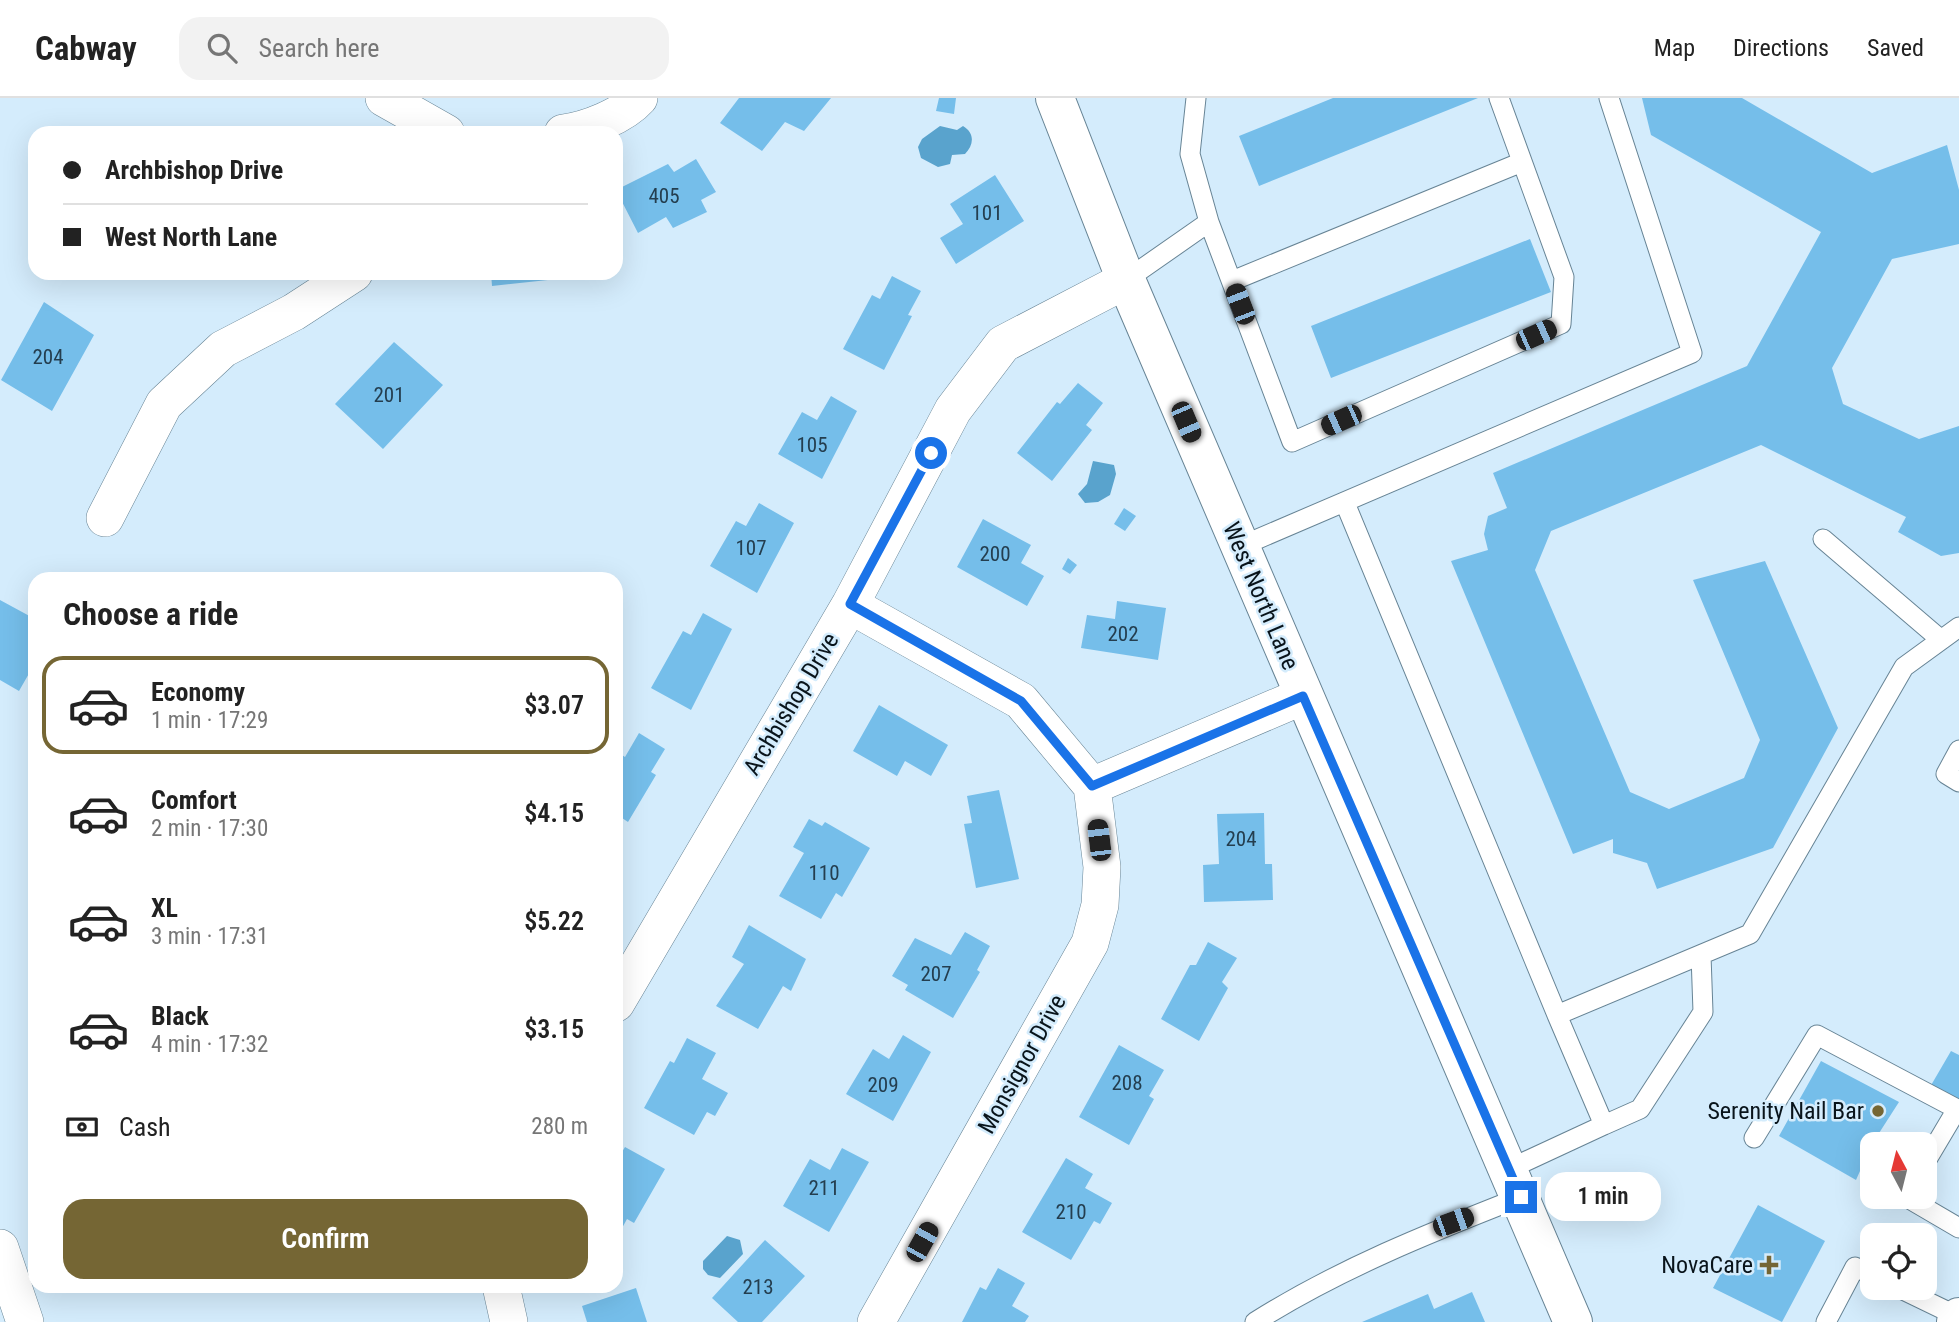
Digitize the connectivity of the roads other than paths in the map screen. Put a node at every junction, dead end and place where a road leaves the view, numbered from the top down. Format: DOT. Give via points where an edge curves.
graph roads {
  1 [pos="384,98"];
  2 [pos="639,98"];
  3 [pos="1055,98"];
  4 [pos="1196,98"];
  5 [pos="1499,98"];
  6 [pos="1609,98"];
  7 [pos="434,126"];
  8 [pos="588,126"];
  9 [pos="1522,162"];
  10 [pos="1209,222"];
  11 [pos="343,280"];
  12 [pos="1126,280"];
  13 [pos="1232,281"];
  14 [pos="1345,503"];
  15 [pos="105,518"];
  16 [pos="1823,539"];
  17 [pos="1240,547"];
  18 [pos="850,604"];
  19 [pos="1959,627"];
  20 [pos="1940,639"];
  21 [pos="1303,696"];
  22 [pos="1959,750"];
  23 [pos="1959,782"];
  24 [pos="1092,786"];
  25 [pos="1701,955"];
  26 [pos="623,991"];
  27 [pos="1557,1015"];
  28 [pos="1958,1110"];
  29 [pos="1604,1125"];
  30 [pos="1754,1138"];
  31 [pos="1937,1144"];
  32 [pos="1514,1183"];
  33 [pos="1927,1209"];
  34 [pos="1959,1228"];
  35 [pos="0,1248"];
  36 [pos="1860,1269"];
  37 [pos="503,1293"];
  38 [pos="1924,1300"];
  39 [pos="1959,1317"];
  40 [pos="25,1322"];
  41 [pos="509,1322"];
  42 [pos="876,1322"];
  43 [pos="1255,1322"];
  44 [pos="1573,1322"];
  45 [pos="1826,1322"];
  46 [pos="1956,1322"];
  1 -- 7 [label="street"];
  2 -- 8 [label="street" via="631,107"];
  3 -- 12 [label="main road, West North Lane"];
  4 -- 10 [label="lane" via="1190,154"];
  5 -- 9 [label="lane"];
  6 -- 14 [label="lane" via="1692,354"];
  9 -- 13 [label="lane"];
  9 -- 13 [label="lane" via="1564,277 1560,324 1292,442"];
  10 -- 12 [label="lane"];
  10 -- 13 [label="lane"];
  11 -- 15 [label="street" via="223,349 164,404"];
  12 -- 17 [label="main road, West North Lane"];
  12 -- 18 [label="street, Archbishop Drive" via="1003,344 953,411"];
  14 -- 17 [label="lane"];
  14 -- 27 [label="lane"];
  16 -- 20 [label="lane"];
  17 -- 21 [label="main road, West North Lane"];
  18 -- 24 [label="street" via="1021,701"];
  18 -- 26 [label="street, Archbishop Drive"];
  19 -- 20 [label="lane"];
  20 -- 25 [label="lane" via="1904,667 1751,934"];
  21 -- 24 [label="street"];
  21 -- 32 [label="main road, West North Lane"];
  22 -- 23 [label="lane" via="1946,774"];
  24 -- 42 [label="street, Monsignor Drive" via="1102,867 1100,905 1090,943"];
  25 -- 27 [label="lane"];
  25 -- 29 [label="lane" via="1703,1012 1640,1109"];
  27 -- 29 [label="lane"];
  28 -- 30 [label="lane" via="1817,1035"];
  28 -- 31 [label="lane"];
  29 -- 32 [label="lane"];
  32 -- 43 [label="lane" via="1453,1222 1310,1287"];
  32 -- 44 [label="main road, West North Lane"];
  33 -- 34 [label="lane"];
  35 -- 40 [label="street"];
  36 -- 45 [label="lane" via="1855,1267"];
  37 -- 41 [label="street"];
  38 -- 39 [label="lane"];
  39 -- 46 [label="main road"];
}
